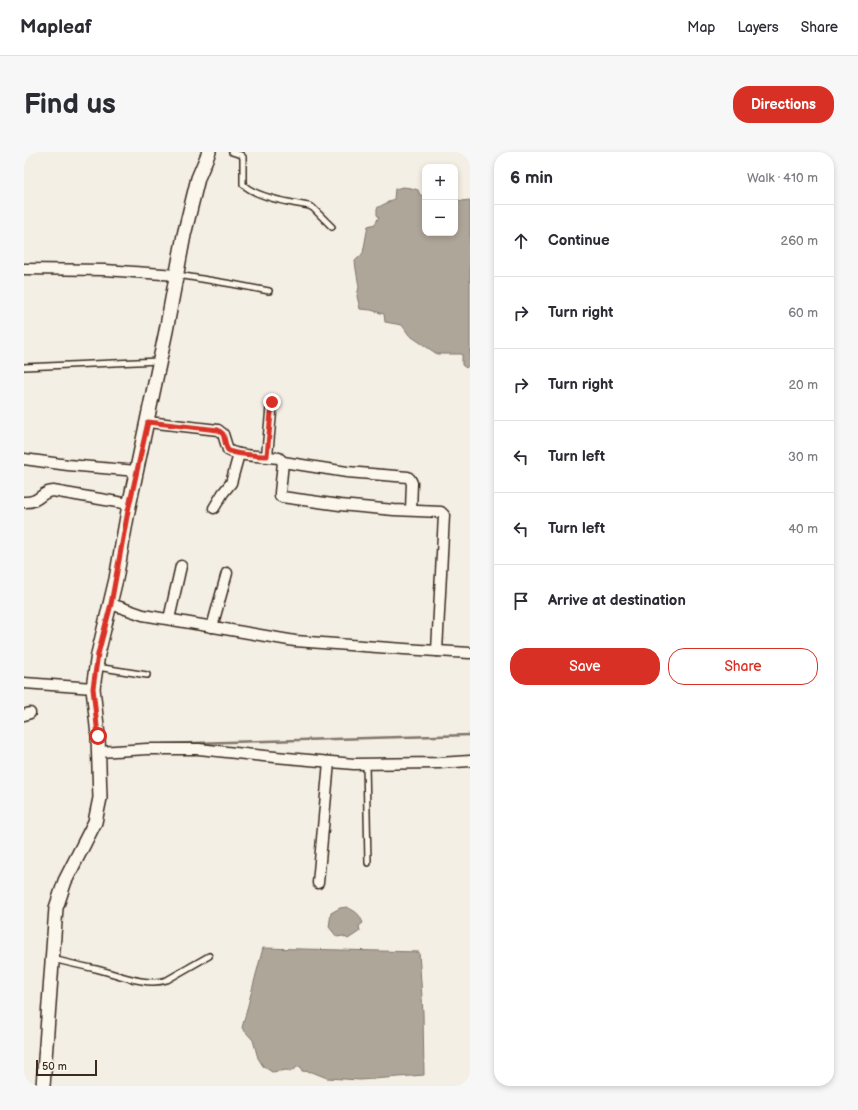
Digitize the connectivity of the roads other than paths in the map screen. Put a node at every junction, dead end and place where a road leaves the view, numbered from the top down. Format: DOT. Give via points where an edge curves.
graph roads {
  1 [pos="209,152"];
  2 [pos="232,152"];
  3 [pos="243,153"];
  4 [pos="332,227"];
  5 [pos="24,269"];
  6 [pos="177,275"];
  7 [pos="269,291"];
  8 [pos="160,361"];
  9 [pos="24,367"];
  10 [pos="272,402"];
  11 [pos="148,422"];
  12 [pos="239,454"];
  13 [pos="267,456"];
  14 [pos="24,459"];
  15 [pos="283,462"];
  16 [pos="137,470"];
  17 [pos="24,502"];
  18 [pos="129,504"];
  19 [pos="214,508"];
  20 [pos="411,510"];
  21 [pos="180,566"];
  22 [pos="227,573"];
  23 [pos="111,604"];
  24 [pos="169,619"];
  25 [pos="212,627"];
  26 [pos="437,651"];
  27 [pos="470,653"];
  28 [pos="96,667"];
  29 [pos="147,675"];
  30 [pos="24,683"];
  31 [pos="93,688"];
  32 [pos="98,752"];
  33 [pos="470,761"];
  34 [pos="329,762"];
  35 [pos="366,764"];
  36 [pos="368,863"];
  37 [pos="318,883"];
  38 [pos="209,956"];
  39 [pos="52,959"];
  40 [pos="43,1086"];
  1 -- 6 [label="main road" via="198,178"];
  2 -- 3 [label="lane"];
  3 -- 4 [label="lane" via="243,184 248,189 275,200 309,206"];
  5 -- 6 [label="street" via="105,270"];
  6 -- 7 [label="lane"];
  6 -- 8 [label="main road"];
  8 -- 9 [label="lane"];
  8 -- 11 [label="main road"];
  10 -- 13 [label="street"];
  11 -- 12 [label="street" via="218,430 223,434 228,450"];
  11 -- 16 [label="main road"];
  12 -- 13 [label="street"];
  12 -- 19 [label="street" via="231,484"];
  13 -- 15 [label="street" via="279,458"];
  14 -- 16 [label="street"];
  15 -- 20 [label="street" via="347,472 408,477 412,483"];
  15 -- 20 [label="street" via="280,493 282,497 340,505"];
  16 -- 18 [label="main road"];
  17 -- 18 [label="street" via="34,502 53,491"];
  18 -- 23 [label="main road"];
  20 -- 26 [label="street" via="441,512 444,515"];
  21 -- 24 [label="street"];
  22 -- 25 [label="street"];
  23 -- 24 [label="street" via="143,615"];
  23 -- 28 [label="main road"];
  24 -- 25 [label="street"];
  25 -- 26 [label="street" via="295,641"];
  26 -- 27 [label="street"];
  28 -- 29 [label="lane"];
  28 -- 31 [label="main road"];
  30 -- 31 [label="street"];
  31 -- 32 [label="main road"];
  32 -- 34 [label="street" via="199,749"];
  32 -- 39 [label="main road" via="100,798 95,822 65,881 56,908"];
  33 -- 35 [label="street"];
  34 -- 35 [label="street"];
  34 -- 37 [label="street"];
  35 -- 36 [label="lane"];
  38 -- 39 [label="lane" via="161,982 131,978"];
  39 -- 40 [label="main road"];
}
